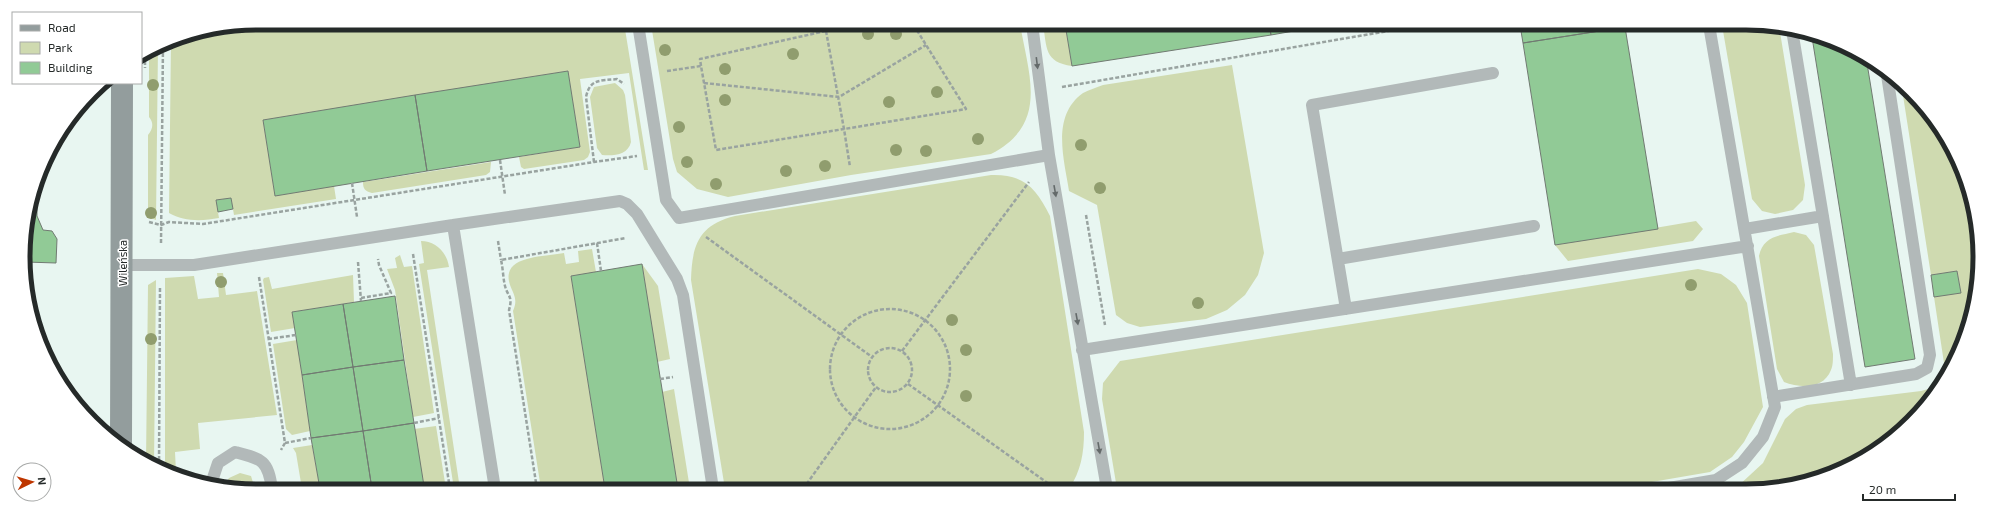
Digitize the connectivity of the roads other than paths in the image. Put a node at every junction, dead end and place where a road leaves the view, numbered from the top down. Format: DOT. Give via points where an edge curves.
graph roads {
  1 [pos="639,30"];
  2 [pos="1033,30"];
  3 [pos="1710,30"];
  4 [pos="1793,35"];
  5 [pos="1493,73"];
  6 [pos="1888,80"];
  7 [pos="122,84"];
  8 [pos="1048,155"];
  9 [pos="1823,216"];
  10 [pos="453,225"];
  11 [pos="1534,226"];
  12 [pos="1745,229"];
  13 [pos="1748,246"];
  14 [pos="1338,259"];
  15 [pos="122,265"];
  16 [pos="1346,309"];
  17 [pos="1082,350"];
  18 [pos="1851,385"];
  19 [pos="1773,397"];
  20 [pos="121,439"];
  21 [pos="212,480"];
  22 [pos="271,484"];
  23 [pos="494,484"];
  24 [pos="712,484"];
  25 [pos="1106,484"];
  26 [pos="1692,484"];
  1 -- 8 [label="lane" via="666,200 680,218"];
  2 -- 8 [label="lane, one-way"];
  3 -- 12 [label="lane"];
  4 -- 9 [label="lane"];
  5 -- 14 [label="lane" via="1312,105"];
  6 -- 18 [label="lane" via="1930,355 1927,368 1916,374"];
  7 -- 15 [label="street, Wileńska"];
  8 -- 17 [label="lane, one-way"];
  9 -- 12 [label="lane"];
  9 -- 18 [label="lane"];
  10 -- 15 [label="lane" via="194,265"];
  10 -- 23 [label="lane"];
  10 -- 24 [label="lane" via="620,202 633,208 677,279 683,295"];
  11 -- 14 [label="lane"];
  12 -- 13 [label="lane"];
  13 -- 16 [label="lane"];
  13 -- 19 [label="lane"];
  14 -- 16 [label="lane"];
  15 -- 20 [label="street, Wileńska"];
  16 -- 17 [label="lane"];
  17 -- 25 [label="lane, one-way"];
  18 -- 19 [label="lane"];
  19 -- 26 [label="lane" via="1775,407 1763,437 1742,463 1716,480"];
  21 -- 22 [label="lane" via="218,463 235,452 256,458 270,470"];
}
